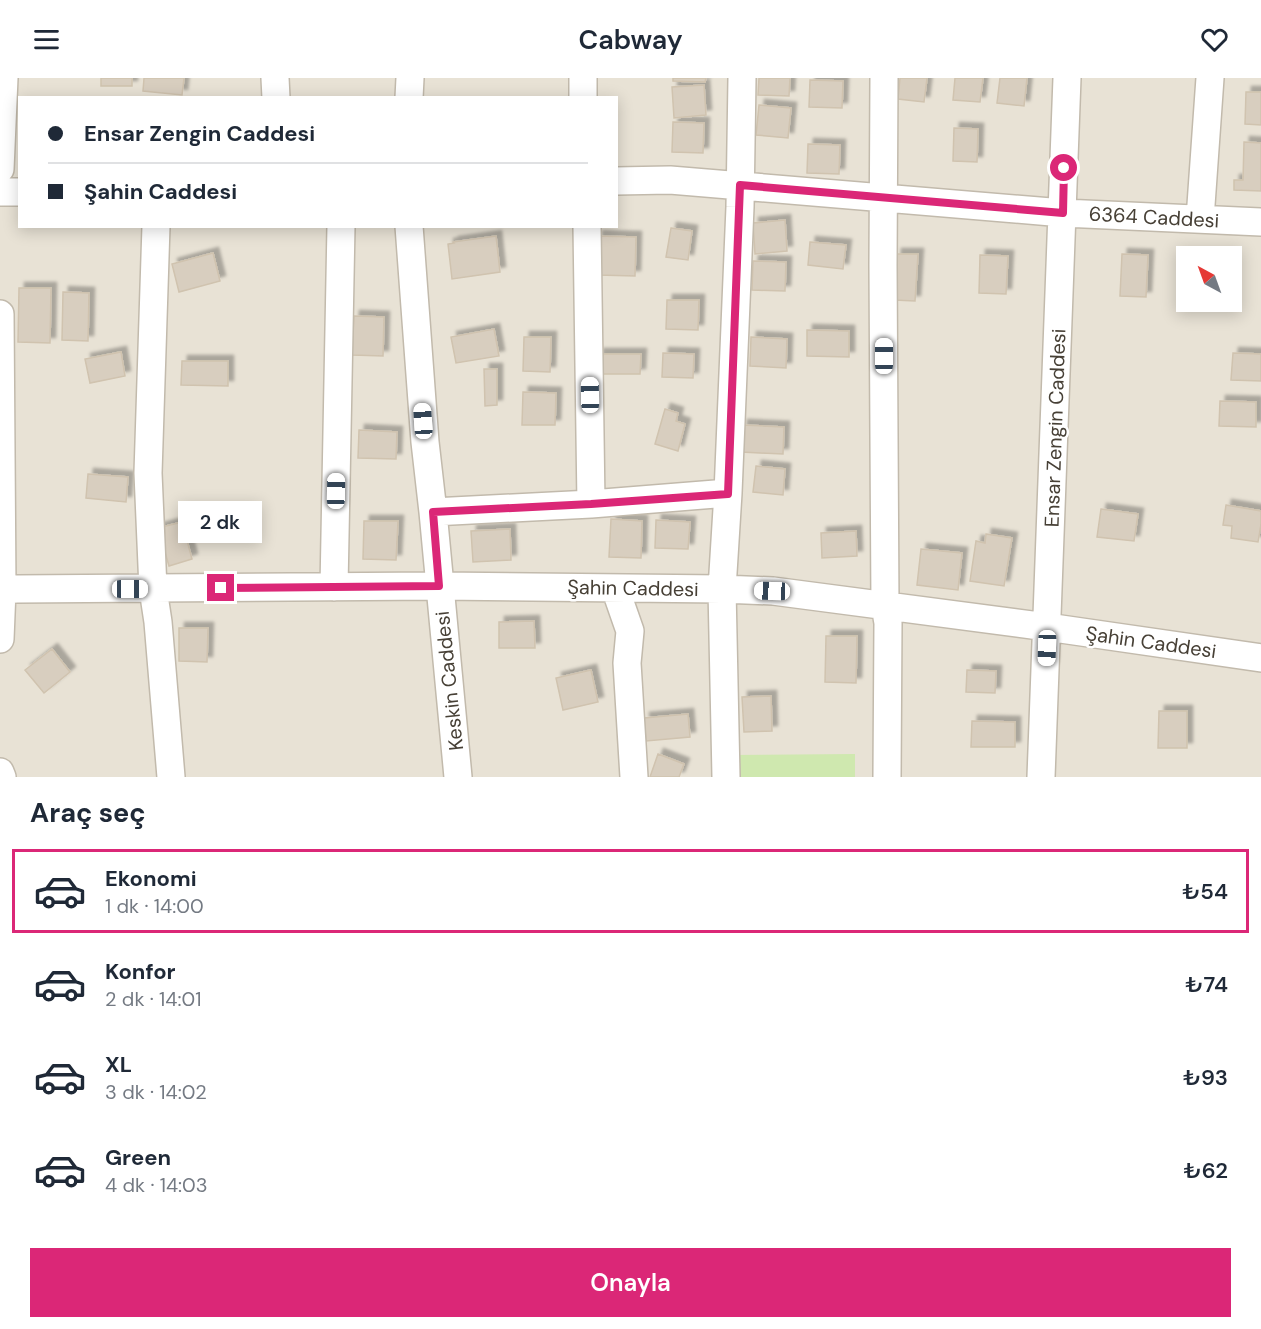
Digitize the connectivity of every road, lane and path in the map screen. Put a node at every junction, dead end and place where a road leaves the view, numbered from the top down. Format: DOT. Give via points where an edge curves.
graph roads {
  1 [pos="4,78"];
  2 [pos="275,78"];
  3 [pos="410,78"];
  4 [pos="583,78"];
  5 [pos="742,78"];
  6 [pos="884,78"];
  7 [pos="1067,78"];
  8 [pos="1210,78"];
  9 [pos="276,96"];
  10 [pos="409,96"];
  11 [pos="584,96"];
  12 [pos="0,169"];
  13 [pos="618,181"];
  14 [pos="740,185"];
  15 [pos="0,192"];
  16 [pos="18,192"];
  17 [pos="884,197"];
  18 [pos="1063,213"];
  19 [pos="1200,219"];
  20 [pos="1261,222"];
  21 [pos="156,228"];
  22 [pos="341,228"];
  23 [pos="409,228"];
  24 [pos="586,228"];
  25 [pos="0,314"];
  26 [pos="728,494"];
  27 [pos="591,504"];
  28 [pos="433,512"];
  29 [pos="439,586"];
  30 [pos="334,587"];
  31 [pos="153,588"];
  32 [pos="615,588"];
  33 [pos="722,589"];
  34 [pos="1,590"];
  35 [pos="885,606"];
  36 [pos="1047,627"];
  37 [pos="0,639"];
  38 [pos="1261,658"];
  39 [pos="0,772"];
  40 [pos="2,777"];
  41 [pos="171,777"];
  42 [pos="458,777"];
  43 [pos="634,777"];
  44 [pos="726,777"];
  45 [pos="887,777"];
  46 [pos="1041,777"];
  1 -- 12 [label="street"];
  2 -- 9 [label="street"];
  3 -- 10 [label="street"];
  4 -- 11 [label="street"];
  5 -- 14 [label="street"];
  6 -- 17 [label="street"];
  7 -- 18 [label="street, Ensar Zengin Caddesi"];
  8 -- 19 [label="street"];
  13 -- 14 [label="street, 6364 Caddesi"];
  14 -- 17 [label="street, 6364 Caddesi"];
  14 -- 26 [label="street"];
  15 -- 16 [label="street"];
  17 -- 18 [label="street, 6364 Caddesi"];
  17 -- 35 [label="street"];
  18 -- 19 [label="street, 6364 Caddesi"];
  18 -- 36 [label="street, Ensar Zengin Caddesi"];
  19 -- 20 [label="street, 6364 Caddesi"];
  21 -- 31 [label="street" via="148,473"];
  22 -- 30 [label="street"];
  23 -- 28 [label="street, Keskin Caddesi"];
  24 -- 27 [label="street"];
  25 -- 34 [label="street"];
  26 -- 27 [label="street"];
  26 -- 33 [label="street"];
  27 -- 28 [label="street"];
  28 -- 29 [label="street, Keskin Caddesi"];
  29 -- 30 [label="street, Şahin Caddesi"];
  29 -- 32 [label="street, Şahin Caddesi"];
  29 -- 42 [label="street, Keskin Caddesi"];
  30 -- 31 [label="street, Şahin Caddesi"];
  31 -- 34 [label="street, Şahin Caddesi"];
  31 -- 41 [label="street"];
  32 -- 33 [label="street, Şahin Caddesi"];
  32 -- 43 [label="street" via="630,631 627,663"];
  33 -- 35 [label="street, Şahin Caddesi" via="772,591"];
  33 -- 44 [label="street"];
  34 -- 37 [label="street"];
  35 -- 36 [label="street, Şahin Caddesi"];
  35 -- 45 [label="street"];
  36 -- 38 [label="street, Şahin Caddesi"];
  36 -- 46 [label="street, Ensar Zengin Caddesi"];
  39 -- 40 [label="street"];
}
